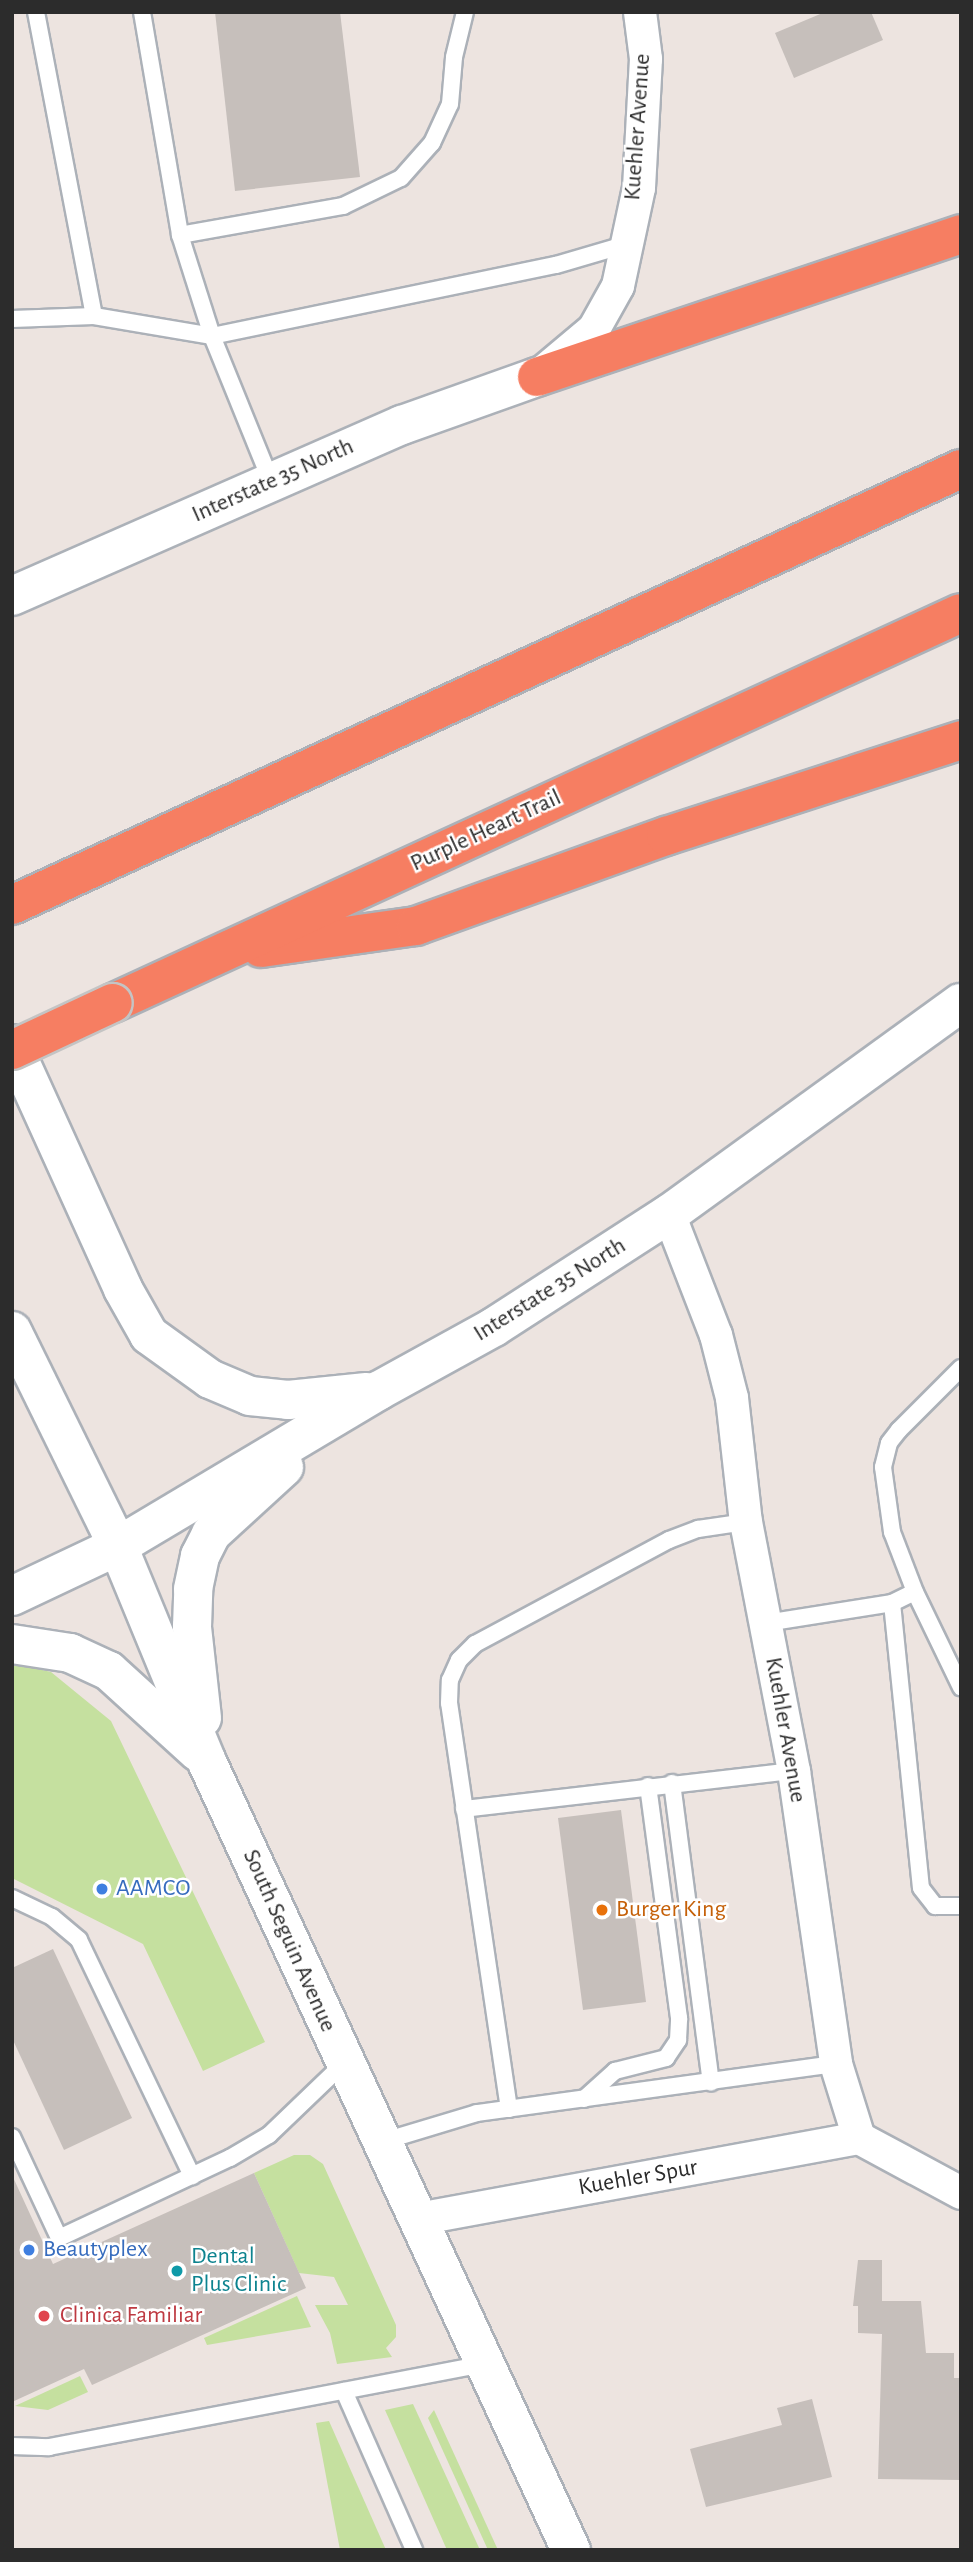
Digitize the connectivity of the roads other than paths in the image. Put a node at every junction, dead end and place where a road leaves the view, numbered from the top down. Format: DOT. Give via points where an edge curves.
graph roads {
  1 [pos="36,12"];
  2 [pos="142,12"];
  3 [pos="465,12"];
  4 [pos="640,12"];
  5 [pos="961,234"];
  6 [pos="180,235"];
  7 [pos="624,245"];
  8 [pos="94,316"];
  9 [pos="12,319"];
  10 [pos="212,336"];
  11 [pos="537,377"];
  12 [pos="961,469"];
  13 [pos="271,481"];
  14 [pos="29,589"];
  15 [pos="12,610"];
  16 [pos="961,613"];
  17 [pos="961,740"];
  18 [pos="12,905"];
  19 [pos="218,954"];
  20 [pos="961,1003"];
  21 [pos="12,1044"];
  22 [pos="12,1050"];
  23 [pos="669,1214"];
  24 [pos="12,1331"];
  25 [pos="961,1368"];
  26 [pos="378,1391"];
  27 [pos="746,1522"];
  28 [pos="118,1546"];
  29 [pos="915,1592"];
  30 [pos="12,1596"];
  31 [pos="892,1603"];
  32 [pos="766,1623"];
  33 [pos="12,1644"];
  34 [pos="961,1687"];
  35 [pos="207,1762"];
  36 [pos="794,1771"];
  37 [pos="672,1783"];
  38 [pos="648,1786"];
  39 [pos="464,1809"];
  40 [pos="12,1898"];
  41 [pos="961,1906"];
  42 [pos="344,2063"];
  43 [pos="836,2064"];
  44 [pos="711,2082"];
  45 [pos="579,2101"];
  46 [pos="509,2109"];
  47 [pos="12,2137"];
  48 [pos="859,2138"];
  49 [pos="381,2142"];
  50 [pos="192,2176"];
  51 [pos="961,2193"];
  52 [pos="418,2219"];
  53 [pos="484,2364"];
  54 [pos="344,2391"];
  55 [pos="12,2446"];
  56 [pos="414,2550"];
  57 [pos="571,2550"];
  1 -- 8 [label="lane"];
  2 -- 6 [label="lane"];
  3 -- 6 [label="lane" via="454,57 450,104 432,143 401,178 343,206"];
  4 -- 7 [label="street, Kuehler Avenue" via="646,59 640,176"];
  5 -- 11 [label="highway"];
  6 -- 10 [label="lane"];
  7 -- 10 [label="lane" via="556,265"];
  7 -- 11 [label="street, Kuehler Avenue" via="618,286 594,329"];
  8 -- 9 [label="lane"];
  8 -- 10 [label="lane"];
  10 -- 13 [label="lane"];
  11 -- 13 [label="main road, Interstate 35 North" via="402,425"];
  12 -- 18 [label="highway"];
  13 -- 14 [label="main road, Interstate 35 North"];
  14 -- 15 [label="main road, Interstate 35 North"];
  16 -- 19 [label="highway, Purple Heart Trail"];
  17 -- 19 [label="highway" via="520,886 416,926"];
  19 -- 22 [label="highway, Purple Heart Trail, bridge"];
  20 -- 23 [label="main road, Interstate 35 North"];
  21 -- 26 [label="main road" via="122,1289 149,1335 210,1379 250,1396 288,1400"];
  23 -- 26 [label="main road, Interstate 35 North" via="494,1327"];
  23 -- 27 [label="street, Kuehler Avenue" via="716,1335 732,1398"];
  24 -- 28 [label="main road, South Seguin Avenue"];
  25 -- 29 [label="lane" via="899,1430 884,1459 886,1514"];
  26 -- 28 [label="main road, Interstate 35 North"];
  26 -- 35 [label="main road" via="251,1494 212,1534 200,1556 192,1628"];
  27 -- 32 [label="street, Kuehler Avenue"];
  27 -- 39 [label="lane" via="698,1529 669,1540 467,1652 448,1690"];
  28 -- 30 [label="main road, Interstate 35 North"];
  28 -- 35 [label="main road, South Seguin Avenue"];
  29 -- 31 [label="lane"];
  29 -- 34 [label="lane"];
  31 -- 32 [label="lane"];
  31 -- 41 [label="lane" via="921,1888 936,1906"];
  32 -- 36 [label="street, Kuehler Avenue"];
  33 -- 35 [label="main road" via="61,1650 109,1671"];
  35 -- 42 [label="main road, South Seguin Avenue"];
  36 -- 37 [label="lane"];
  36 -- 43 [label="street, Kuehler Avenue"];
  37 -- 38 [label="lane"];
  37 -- 44 [label="lane"];
  38 -- 39 [label="lane"];
  38 -- 45 [label="lane" via="679,2018 678,2040 666,2058 615,2071"];
  39 -- 46 [label="lane"];
  40 -- 50 [label="lane" via="52,1917 79,1940"];
  42 -- 49 [label="main road, South Seguin Avenue"];
  42 -- 50 [label="lane" via="269,2135"];
  43 -- 44 [label="lane"];
  43 -- 48 [label="street, Kuehler Avenue"];
  44 -- 45 [label="lane"];
  45 -- 46 [label="lane"];
  46 -- 49 [label="lane" via="460,2117"];
  47 -- 50 [label="lane" via="59,2238"];
  48 -- 51 [label="street"];
  48 -- 52 [label="street, Kuehler Spur"];
  49 -- 52 [label="main road, South Seguin Avenue"];
  52 -- 53 [label="main road, South Seguin Avenue"];
  53 -- 54 [label="lane"];
  53 -- 57 [label="main road, South Seguin Avenue"];
  54 -- 55 [label="lane" via="49,2447"];
  54 -- 56 [label="lane"];
}
